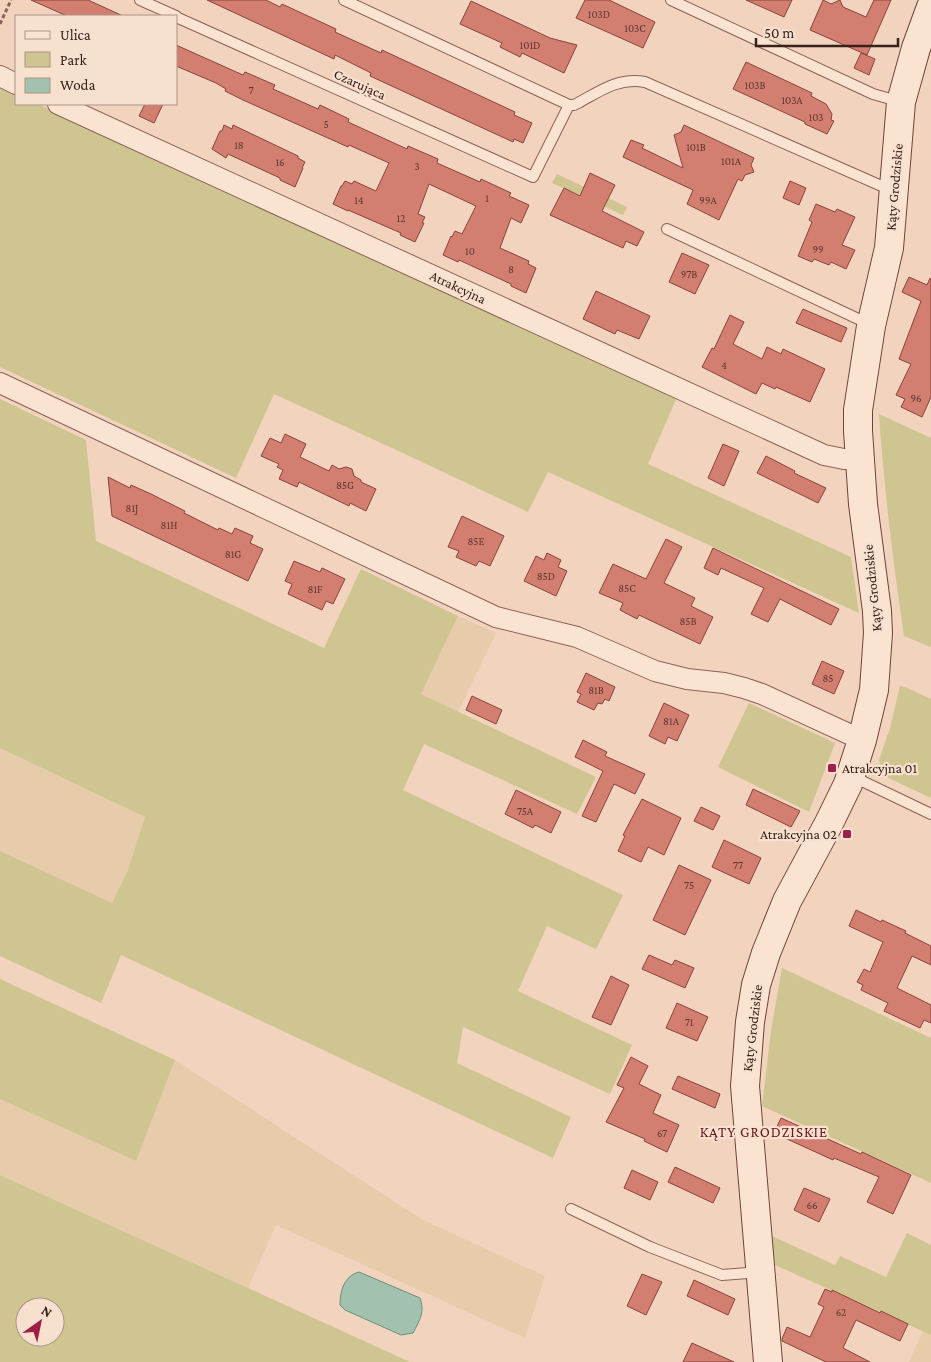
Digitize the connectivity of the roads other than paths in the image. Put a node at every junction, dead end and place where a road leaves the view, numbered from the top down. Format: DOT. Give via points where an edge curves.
graph roads {
  1 [pos="140,0"];
  2 [pos="344,0"];
  3 [pos="671,0"];
  4 [pos="931,7"];
  5 [pos="174,15"];
  6 [pos="178,17"];
  7 [pos="0,76"];
  8 [pos="15,84"];
  9 [pos="901,102"];
  10 [pos="60,105"];
  11 [pos="569,105"];
  12 [pos="894,192"];
  13 [pos="667,229"];
  14 [pos="871,326"];
  15 [pos="0,383"];
  16 [pos="860,459"];
  17 [pos="862,740"];
  18 [pos="852,774"];
  19 [pos="931,814"];
  20 [pos="571,1208"];
  21 [pos="761,1272"];
  22 [pos="768,1362"];
  1 -- 5 [label="lane, Czarująca"];
  2 -- 11 [label="lane"];
  3 -- 9 [label="lane" via="873,94"];
  4 -- 9 [label="street, Kąty Grodziskie"];
  6 -- 11 [label="lane, Czarująca" via="533,178"];
  7 -- 8 [label="street"];
  9 -- 12 [label="street, Kąty Grodziskie"];
  10 -- 16 [label="street, Atrakcyjna" via="824,455"];
  11 -- 12 [label="lane" via="620,82 645,82"];
  12 -- 14 [label="street, Kąty Grodziskie" via="889,248"];
  13 -- 14 [label="lane"];
  14 -- 16 [label="street, Kąty Grodziskie" via="858,410"];
  15 -- 17 [label="street" via="496,617 577,637 655,671 686,679 724,683 762,694"];
  16 -- 17 [label="street, Kąty Grodziskie" via="878,633 874,690"];
  17 -- 18 [label="street, Kąty Grodziskie"];
  18 -- 19 [label="lane"];
  18 -- 21 [label="street, Kąty Grodziskie" via="787,902 756,985 745,1086"];
  20 -- 21 [label="lane" via="650,1247 722,1275"];
  21 -- 22 [label="street, Kąty Grodziskie"];
}
